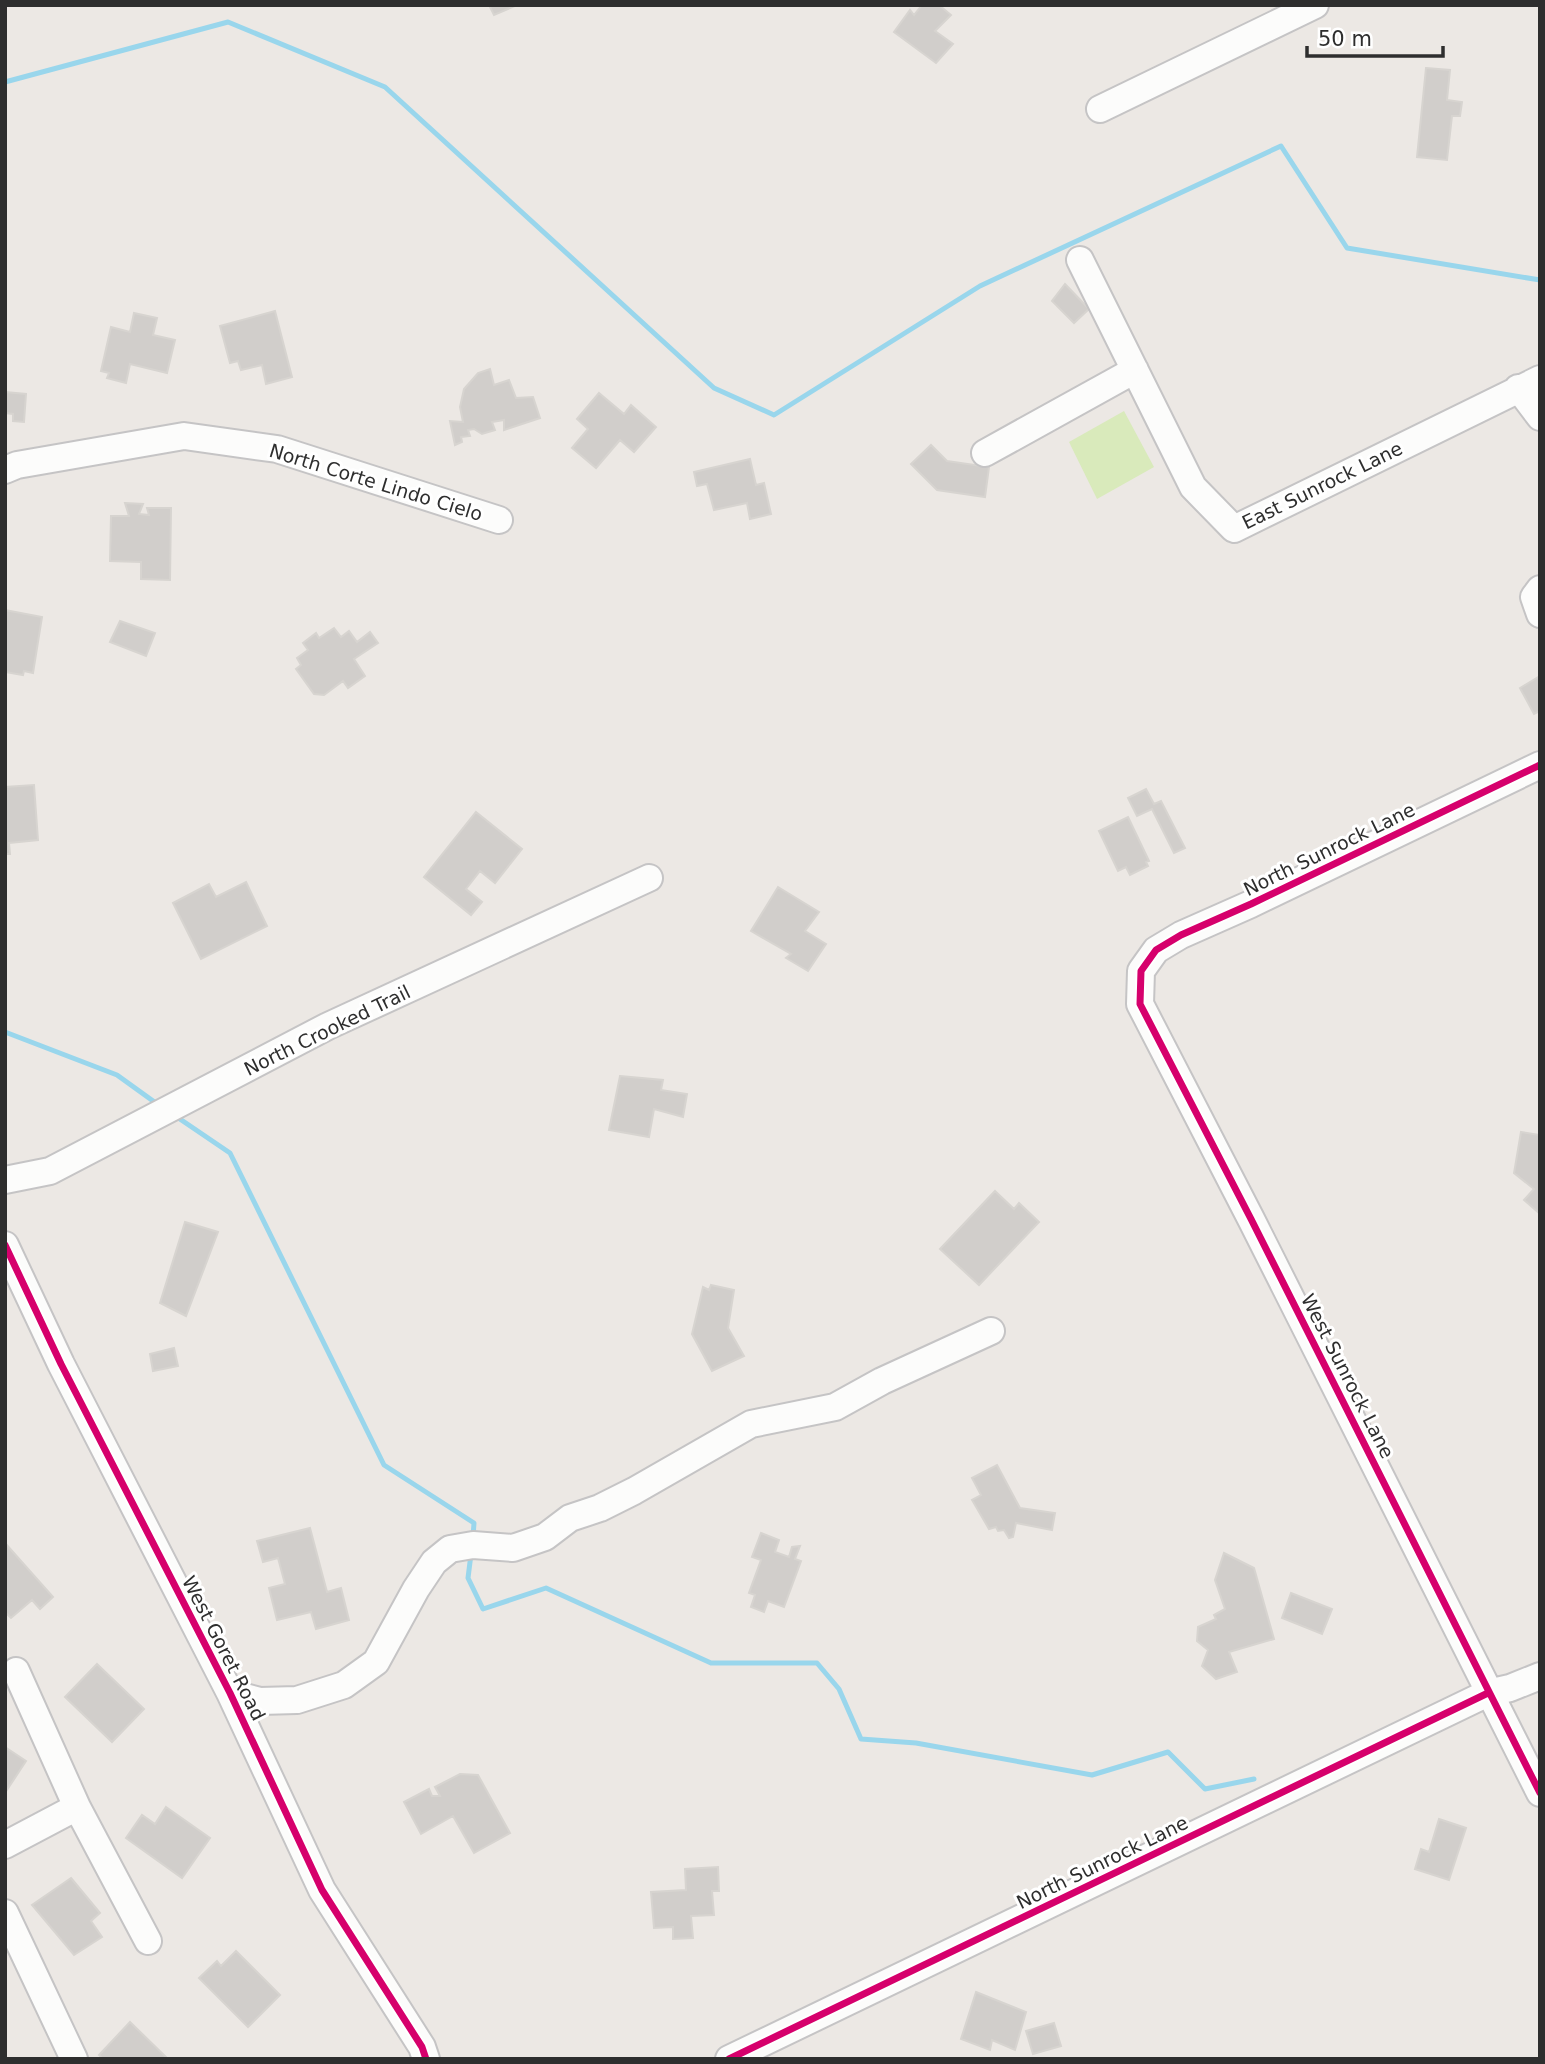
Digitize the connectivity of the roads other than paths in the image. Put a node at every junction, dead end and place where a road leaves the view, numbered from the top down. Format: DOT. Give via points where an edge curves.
graph roads {
  1 [pos="1315,5"];
  2 [pos="1100,109"];
  3 [pos="1080,260"];
  4 [pos="1135,370"];
  5 [pos="1529,383"];
  6 [pos="1540,417"];
  7 [pos="985,453"];
  8 [pos="5,470"];
  9 [pos="499,520"];
  10 [pos="1540,589"];
  11 [pos="1540,614"];
  12 [pos="1540,765"];
  13 [pos="649,878"];
  14 [pos="1140,971"];
  15 [pos="5,1180"];
  16 [pos="5,1245"];
  17 [pos="990,1331"];
  18 [pos="16,1671"];
  19 [pos="1540,1676"];
  20 [pos="230,1693"];
  21 [pos="1488,1693"];
  22 [pos="1540,1793"];
  23 [pos="78,1807"];
  24 [pos="5,1845"];
  25 [pos="5,1913"];
  26 [pos="148,1941"];
  27 [pos="64,2055"];
  28 [pos="426,2059"];
  29 [pos="729,2059"];
  1 -- 2 [label="street"];
  3 -- 4 [label="street, East Sunrock Lane"];
  4 -- 5 [label="street, East Sunrock Lane" via="1193,487 1234,529"];
  4 -- 7 [label="street"];
  5 -- 6 [label="street"];
  8 -- 9 [label="street, North Corte Lindo Cielo" via="184,436 277,449"];
  10 -- 11 [label="street" via="1534,597"];
  12 -- 14 [label="street, North Sunrock Lane" via="1181,935 1156,950"];
  13 -- 15 [label="street, North Crooked Trail" via="328,1026 50,1171"];
  14 -- 21 [label="street, West Sunrock Lane" via="1140,1004 1149,1024"];
  16 -- 20 [label="street, West Goret Road"];
  17 -- 20 [label="street" via="835,1407 751,1423 635,1491 570,1518 545,1537 513,1548 473,1545 450,1549 416,1589 376,1662 344,1685 297,1700 260,1701"];
  18 -- 23 [label="street"];
  19 -- 21 [label="street, North Sunrock Lane"];
  20 -- 28 [label="street, West Goret Road" via="322,1889"];
  21 -- 22 [label="street, West Sunrock Lane"];
  21 -- 29 [label="street, North Sunrock Lane"];
  23 -- 24 [label="street"];
  23 -- 26 [label="street"];
  25 -- 27 [label="street"];
}
